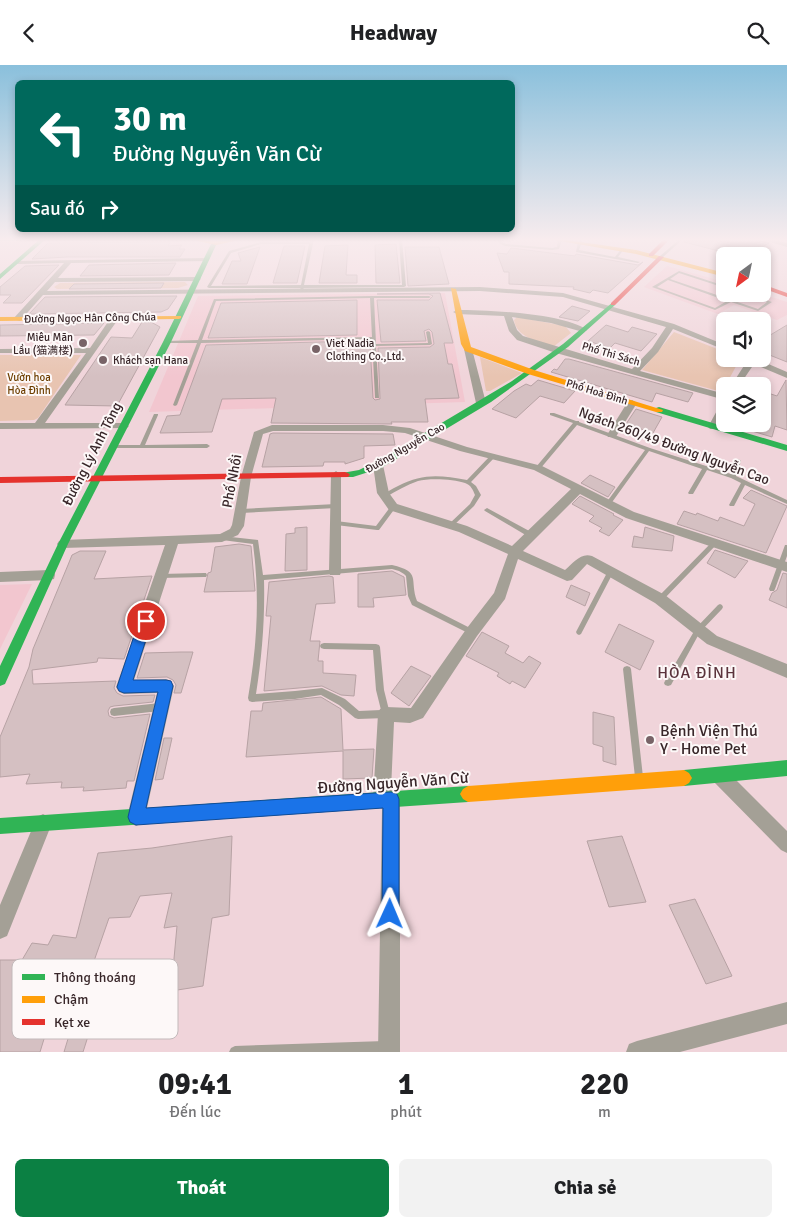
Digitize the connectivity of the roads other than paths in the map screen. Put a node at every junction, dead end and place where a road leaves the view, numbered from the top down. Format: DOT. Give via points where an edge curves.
graph roads {
  1 [pos="48,285"];
  2 [pos="195,285"];
  3 [pos="210,285"];
  4 [pos="404,285"];
  5 [pos="629,285"];
  6 [pos="657,285"];
  7 [pos="686,285"];
  8 [pos="716,286"];
  9 [pos="302,288"];
  10 [pos="453,289"];
  11 [pos="771,290"];
  12 [pos="192,291"];
  13 [pos="706,292"];
  14 [pos="41,293"];
  15 [pos="716,295"];
  16 [pos="787,295"];
  17 [pos="372,297"];
  18 [pos="429,297"];
  19 [pos="726,303"];
  20 [pos="740,303"];
  21 [pos="770,303"];
  22 [pos="609,307"];
  23 [pos="457,312"];
  24 [pos="507,313"];
  25 [pos="179,317"];
  26 [pos="115,318"];
  27 [pos="0,319"];
  28 [pos="17,319"];
  29 [pos="671,326"];
  30 [pos="583,330"];
  31 [pos="428,332"];
  32 [pos="374,337"];
  33 [pos="199,341"];
  34 [pos="167,342"];
  35 [pos="716,344"];
  36 [pos="374,345"];
  37 [pos="468,349"];
  38 [pos="92,350"];
  39 [pos="0,351"];
  40 [pos="559,351"];
  41 [pos="769,367"];
  42 [pos="531,372"];
  43 [pos="634,372"];
  44 [pos="787,375"];
  45 [pos="716,395"];
  46 [pos="377,397"];
  47 [pos="481,403"];
  48 [pos="632,403"];
  49 [pos="175,405"];
  50 [pos="552,413"];
  51 [pos="156,415"];
  52 [pos="577,422"];
  53 [pos="716,422"];
  54 [pos="0,426"];
  55 [pos="38,426"];
  56 [pos="124,426"];
  57 [pos="713,427"];
  58 [pos="612,435"];
  59 [pos="426,437"];
  60 [pos="207,446"];
  61 [pos="113,447"];
  62 [pos="142,447"];
  63 [pos="787,448"];
  64 [pos="648,449"];
  65 [pos="493,456"];
  66 [pos="738,461"];
  67 [pos="378,465"];
  68 [pos="538,468"];
  69 [pos="705,469"];
  70 [pos="336,475"];
  71 [pos="246,477"];
  72 [pos="733,477"];
  73 [pos="96,479"];
  74 [pos="0,480"];
  75 [pos="744,481"];
  76 [pos="468,482"];
  77 [pos="579,488"];
  78 [pos="691,493"];
  79 [pos="384,496"];
  80 [pos="787,502"];
  81 [pos="608,504"];
  82 [pos="732,505"];
  83 [pos="336,506"];
  84 [pos="393,507"];
  85 [pos="487,510"];
  86 [pos="241,511"];
  87 [pos="336,523"];
  88 [pos="451,525"];
  89 [pos="531,535"];
  90 [pos="222,539"];
  91 [pos="173,540"];
  92 [pos="715,543"];
  93 [pos="63,544"];
  94 [pos="787,547"];
  95 [pos="515,551"];
  96 [pos="784,566"];
  97 [pos="611,571"];
  98 [pos="335,572"];
  99 [pos="48,575"];
  100 [pos="204,575"];
  101 [pos="160,576"];
  102 [pos="0,577"];
  103 [pos="262,578"];
  104 [pos="772,589"];
  105 [pos="660,599"];
  106 [pos="720,607"];
  107 [pos="698,630"];
  108 [pos="472,632"];
  109 [pos="579,632"];
  110 [pos="324,646"];
  111 [pos="3,666"];
  112 [pos="627,669"];
  113 [pos="787,671"];
  114 [pos="0,680"];
  115 [pos="668,683"];
  116 [pos="161,707"];
  117 [pos="114,712"];
  118 [pos="386,714"];
  119 [pos="787,768"];
  120 [pos="719,775"];
  121 [pos="640,781"];
  122 [pos="386,800"];
  123 [pos="136,817"];
  124 [pos="43,823"];
  125 [pos="0,826"];
  126 [pos="787,844"];
  127 [pos="0,929"];
  128 [pos="787,1013"];
  129 [pos="389,1049"];
  130 [pos="235,1052"];
  131 [pos="637,1052"];
  1 -- 14 [label="street"];
  2 -- 12 [label="main road, Đường Lý Anh Tông"];
  3 -- 9 [label="lane"];
  4 -- 9 [label="lane"];
  5 -- 22 [label="main road, Đường Nguyễn Cao"];
  6 -- 19 [label="lane" via="654,287 716,309"];
  7 -- 13 [label="lane"];
  8 -- 13 [label="lane"];
  9 -- 10 [label="street"];
  9 -- 12 [label="street"];
  10 -- 22 [label="street" via="550,293"];
  10 -- 23 [label="main road"];
  11 -- 16 [label="main road"];
  12 -- 14 [label="street"];
  12 -- 25 [label="main road, Đường Lý Anh Tông"];
  13 -- 15 [label="lane"];
  14 -- 28 [label="street"];
  17 -- 18 [label="lane"];
  17 -- 32 [label="lane"];
  17 -- 33 [label="lane" via="215,300"];
  20 -- 21 [label="lane" via="758,309"];
  22 -- 29 [label="street"];
  22 -- 30 [label="main road, Đường Nguyễn Cao"];
  23 -- 24 [label="street"];
  23 -- 37 [label="main road"];
  24 -- 30 [label="street" via="549,319"];
  24 -- 40 [label="street, Phố Thi Sách" via="513,331 520,338"];
  25 -- 26 [label="main road, Đường Ngọc Hân Công Chúa"];
  25 -- 34 [label="main road, Đường Lý Anh Tông"];
  26 -- 28 [label="main road, Đường Ngọc Hân Công Chúa"];
  26 -- 38 [label="street"];
  27 -- 28 [label="main road, Đường Ngọc Hân Công Chúa"];
  29 -- 35 [label="street"];
  29 -- 43 [label="street"];
  30 -- 40 [label="main road, Đường Nguyễn Cao"];
  31 -- 36 [label="lane" via="430,344"];
  32 -- 33 [label="lane"];
  32 -- 36 [label="lane"];
  33 -- 34 [label="lane"];
  33 -- 49 [label="lane"];
  34 -- 56 [label="main road, Đường Lý Anh Tông"];
  36 -- 46 [label="lane"];
  37 -- 42 [label="main road, Phố Hoà Đình"];
  37 -- 47 [label="street"];
  38 -- 39 [label="street"];
  38 -- 55 [label="street"];
  40 -- 42 [label="main road, Đường Nguyễn Cao"];
  40 -- 43 [label="street, Phố Thi Sách"];
  41 -- 44 [label="street"];
  42 -- 47 [label="main road, Đường Nguyễn Cao"];
  42 -- 48 [label="main road, Phố Hoà Đình"];
  43 -- 45 [label="street, Phố Thi Sách"];
  47 -- 59 [label="main road, Đường Nguyễn Cao"];
  48 -- 57 [label="main road, Phố Hoà Đình"];
  48 -- 58 [label="street"];
  50 -- 52 [label="lane, Ngách 260/49 Đường Nguyễn Cao"];
  51 -- 62 [label="lane"];
  52 -- 58 [label="lane, Ngách 260/49 Đường Nguyễn Cao"];
  52 -- 68 [label="lane"];
  53 -- 57 [label="street"];
  54 -- 55 [label="street"];
  55 -- 56 [label="street"];
  56 -- 61 [label="main road, Đường Lý Anh Tông"];
  57 -- 63 [label="main road, Phố Hoà Đình"];
  58 -- 64 [label="lane, Ngách 260/49 Đường Nguyễn Cao"];
  59 -- 65 [label="street, Phố Nhồi"];
  59 -- 67 [label="main road, Đường Nguyễn Cao"];
  59 -- 71 [label="street, Phố Nhồi" via="383,427 264,429 257,436"];
  60 -- 62 [label="lane"];
  61 -- 62 [label="lane"];
  61 -- 73 [label="main road, Đường Lý Anh Tông"];
  64 -- 69 [label="lane, Ngách 260/49 Đường Nguyễn Cao"];
  64 -- 81 [label="lane"];
  65 -- 68 [label="street, Phố Nhồi"];
  65 -- 76 [label="lane"];
  66 -- 72 [label="lane"];
  67 -- 70 [label="main road, Đường Nguyễn Cao" via="353,475"];
  67 -- 79 [label="street"];
  68 -- 77 [label="street, Phố Nhồi"];
  69 -- 72 [label="lane, Ngách 260/49 Đường Nguyễn Cao"];
  69 -- 78 [label="lane"];
  70 -- 71 [label="main road, Đường Nguyễn Cao"];
  70 -- 83 [label="street"];
  71 -- 73 [label="main road, Đường Nguyễn Cao"];
  71 -- 86 [label="street, Phố Nhồi"];
  72 -- 75 [label="lane, Ngách 260/49 Đường Nguyễn Cao"];
  73 -- 74 [label="main road, Đường Nguyễn Cao"];
  73 -- 93 [label="main road, Đường Lý Anh Tông"];
  75 -- 80 [label="lane, Ngách 260/49 Đường Nguyễn Cao"];
  75 -- 82 [label="lane"];
  76 -- 79 [label="lane" via="437,476 423,478 407,482"];
  76 -- 88 [label="lane" via="478,495"];
  77 -- 81 [label="street, Phố Nhồi"];
  77 -- 89 [label="street"];
  79 -- 84 [label="street"];
  81 -- 92 [label="street, Phố Nhồi" via="645,521"];
  83 -- 86 [label="lane"];
  83 -- 87 [label="street"];
  84 -- 87 [label="lane" via="377,528"];
  84 -- 88 [label="street"];
  85 -- 89 [label="lane"];
  86 -- 90 [label="street, Phố Nhồi" via="234,532"];
  87 -- 98 [label="street"];
  88 -- 95 [label="street"];
  89 -- 95 [label="street"];
  90 -- 91 [label="street"];
  90 -- 103 [label="lane" via="256,541"];
  91 -- 93 [label="street"];
  91 -- 101 [label="street"];
  92 -- 96 [label="street, Phố Nhồi"];
  92 -- 105 [label="lane"];
  93 -- 99 [label="main road, Đường Lý Anh Tông"];
  94 -- 96 [label="lane"];
  95 -- 97 [label="street" via="567,576 588,559"];
  95 -- 108 [label="street" via="500,595"];
  96 -- 104 [label="lane"];
  97 -- 105 [label="street"];
  97 -- 109 [label="lane"];
  98 -- 103 [label="lane"];
  98 -- 108 [label="lane" via="392,567 405,569 410,574 414,603"];
  99 -- 102 [label="street"];
  99 -- 111 [label="main road, Đường Lý Anh Tông"];
  100 -- 101 [label="lane"];
  101 -- 116 [label="street" via="124,687 166,686"];
  103 -- 118 [label="lane" via="260,647 252,697 322,691 358,715"];
  105 -- 107 [label="street"];
  106 -- 107 [label="lane"];
  107 -- 113 [label="street" via="712,640"];
  107 -- 115 [label="lane"];
  108 -- 118 [label="street" via="417,713 410,716"];
  110 -- 118 [label="lane" via="376,647"];
  111 -- 114 [label="main road, Đường Lý Anh Tông"];
  112 -- 121 [label="lane"];
  116 -- 117 [label="lane"];
  116 -- 123 [label="street"];
  118 -- 122 [label="street"];
  119 -- 120 [label="main road, Đường Nguyễn Văn Cừ"];
  120 -- 121 [label="main road, Đường Nguyễn Văn Cừ"];
  120 -- 126 [label="street"];
  121 -- 122 [label="main road, Đường Nguyễn Văn Cừ"];
  122 -- 123 [label="main road, Đường Nguyễn Văn Cừ"];
  122 -- 129 [label="street"];
  123 -- 124 [label="main road, Đường Nguyễn Văn Cừ"];
  124 -- 125 [label="main road, Đường Nguyễn Văn Cừ"];
  124 -- 127 [label="street"];
  128 -- 131 [label="street"];
  129 -- 130 [label="lane"];
}
